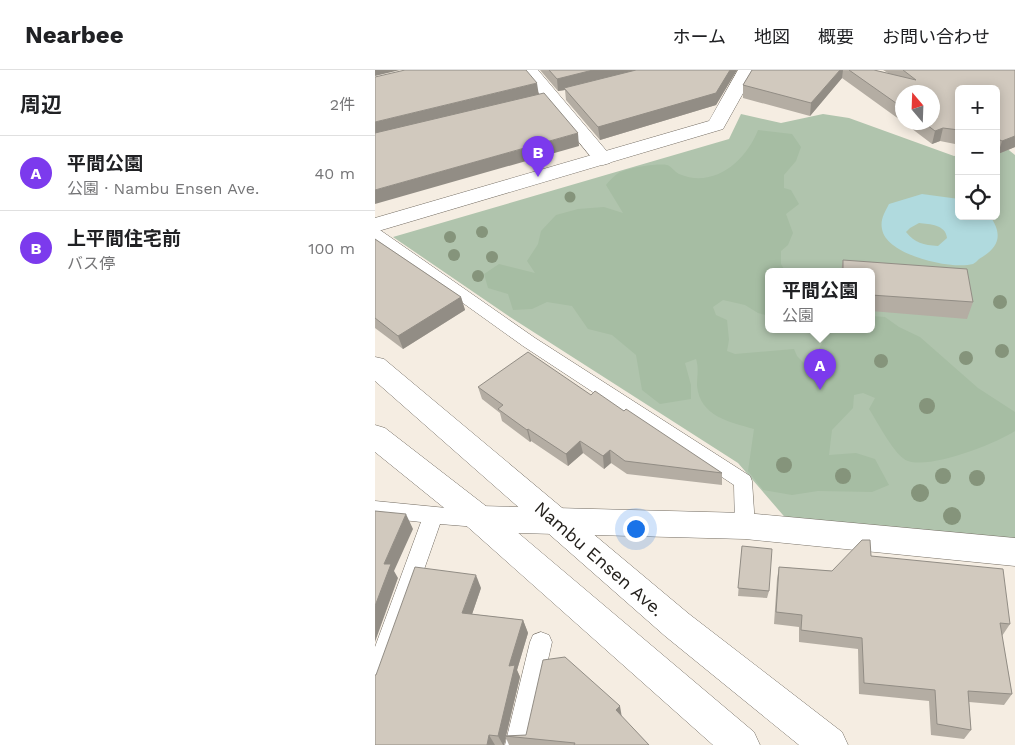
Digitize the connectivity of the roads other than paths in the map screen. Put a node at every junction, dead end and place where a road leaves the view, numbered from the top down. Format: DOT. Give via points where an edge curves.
graph roads {
  1 [pos="529,70"];
  2 [pos="747,70"];
  3 [pos="603,159"];
  4 [pos="375,225"];
  5 [pos="375,233"];
  6 [pos="375,366"];
  7 [pos="375,436"];
  8 [pos="375,509"];
  9 [pos="434,514"];
  10 [pos="480,519"];
  11 [pos="557,521"];
  12 [pos="745,526"];
  13 [pos="1015,552"];
  14 [pos="541,642"];
  15 [pos="375,678"];
  16 [pos="517,745"];
  17 [pos="741,745"];
  18 [pos="829,745"];
  1 -- 3 [label="street"];
  2 -- 3 [label="street" via="716,126"];
  3 -- 4 [label="street"];
  5 -- 12 [label="lane" via="529,342 743,481"];
  6 -- 11 [label="street, Nambu Ensen Ave."];
  7 -- 10 [label="street"];
  8 -- 9 [label="lane"];
  9 -- 10 [label="lane"];
  9 -- 15 [label="lane"];
  10 -- 11 [label="street"];
  10 -- 17 [label="street"];
  11 -- 12 [label="street"];
  11 -- 18 [label="street, Nambu Ensen Ave." via="677,625"];
  12 -- 13 [label="street"];
  14 -- 16 [label="lane"];
}
